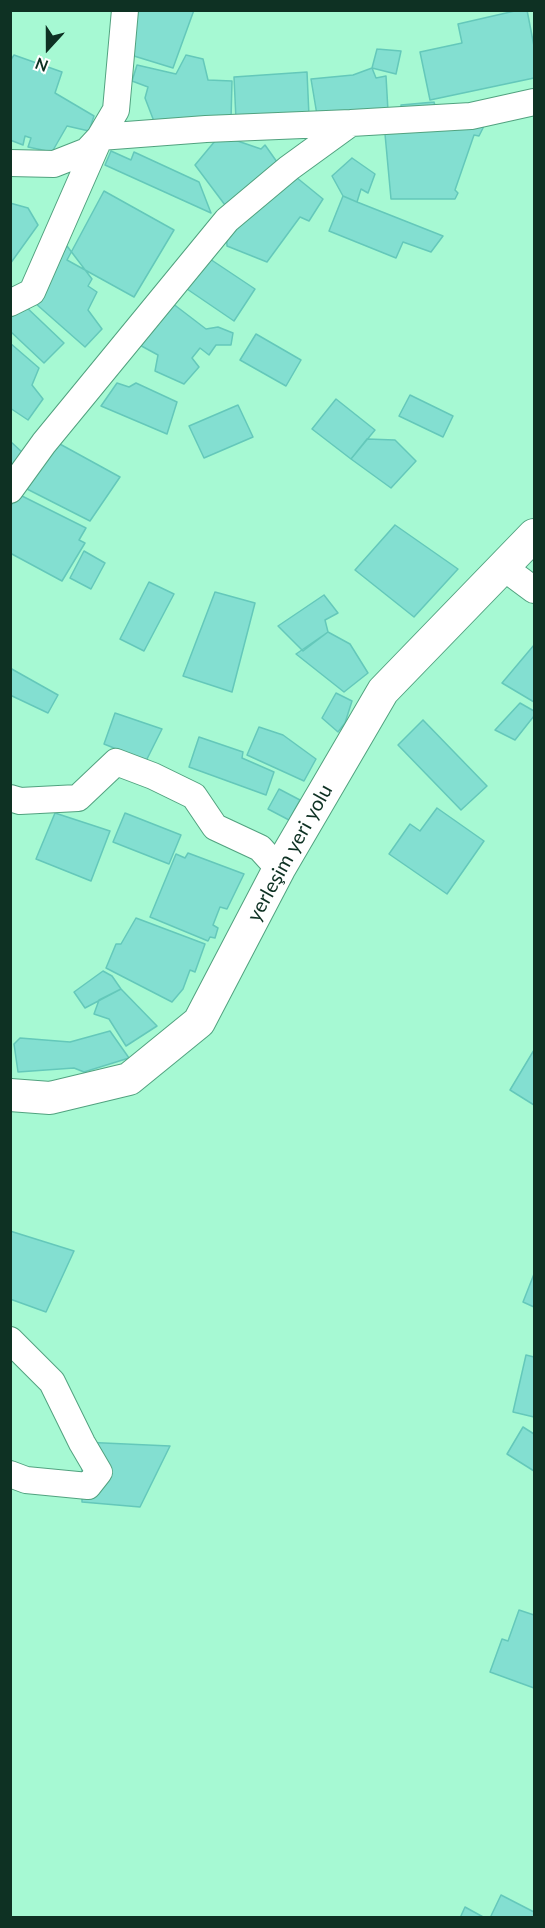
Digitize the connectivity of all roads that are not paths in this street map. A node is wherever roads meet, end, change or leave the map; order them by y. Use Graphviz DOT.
graph roads {
  1 [pos="125,10"];
  2 [pos="534,102"];
  3 [pos="351,123"];
  4 [pos="100,137"];
  5 [pos="10,163"];
  6 [pos="10,303"];
  7 [pos="10,490"];
  8 [pos="534,535"];
  9 [pos="503,567"];
  10 [pos="534,590"];
  11 [pos="10,798"];
  12 [pos="279,869"];
  13 [pos="10,1095"];
  14 [pos="10,1340"];
  15 [pos="10,1474"];
  1 -- 4 [label="street"];
  2 -- 3 [label="street"];
  3 -- 4 [label="street"];
  3 -- 7 [label="street"];
  4 -- 5 [label="street"];
  4 -- 6 [label="street"];
  8 -- 9 [label="street, yerleşim yeri yolu"];
  9 -- 10 [label="street"];
  9 -- 12 [label="street, yerleşim yeri yolu"];
  11 -- 12 [label="street"];
  12 -- 13 [label="street, yerleşim yeri yolu"];
  14 -- 15 [label="street"];
}
